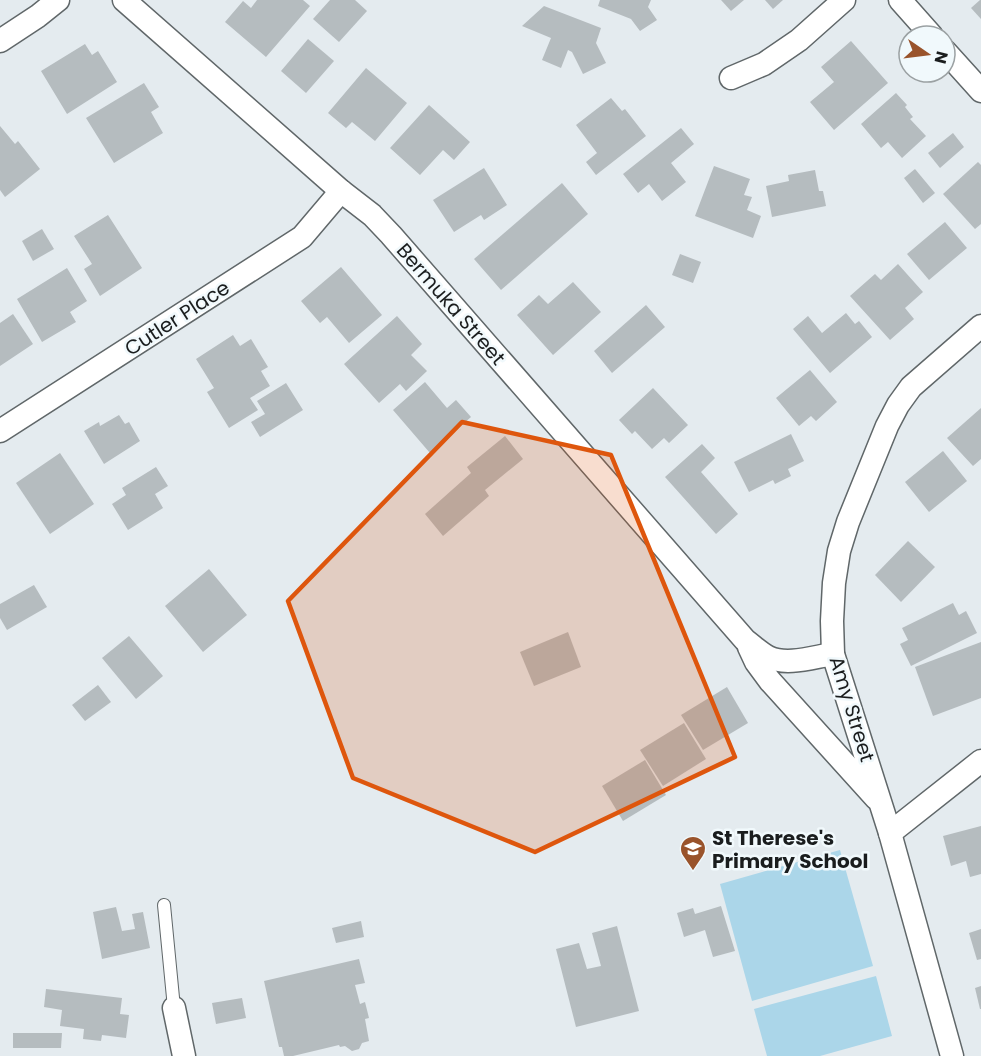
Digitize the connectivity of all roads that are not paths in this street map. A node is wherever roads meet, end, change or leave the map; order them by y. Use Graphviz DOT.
graph roads {
  1 [pos="58,0"];
  2 [pos="124,0"];
  3 [pos="844,0"];
  4 [pos="900,0"];
  5 [pos="921,24"];
  6 [pos="0,41"];
  7 [pos="957,65"];
  8 [pos="731,78"];
  9 [pos="981,92"];
  10 [pos="341,191"];
  11 [pos="981,326"];
  12 [pos="0,431"];
  13 [pos="746,640"];
  14 [pos="833,654"];
  15 [pos="981,761"];
  16 [pos="881,804"];
  17 [pos="890,833"];
  18 [pos="164,905"];
  19 [pos="174,1008"];
  20 [pos="184,1056"];
  21 [pos="952,1056"];
  1 -- 6 [label="street"];
  2 -- 10 [label="street, Bermuka Street"];
  3 -- 8 [label="street"];
  4 -- 5 [label="street"];
  7 -- 9 [label="street"];
  10 -- 12 [label="street, Cutler Place"];
  10 -- 13 [label="street, Bermuka Street"];
  11 -- 14 [label="street, Amy Street"];
  13 -- 14 [label="street, Bermuka Street"];
  13 -- 16 [label="street, Bermuka Street"];
  14 -- 16 [label="street, Amy Street"];
  15 -- 17 [label="street"];
  16 -- 17 [label="street, Amy Street"];
  17 -- 21 [label="street, Amy Street"];
  18 -- 19 [label="lane"];
  19 -- 20 [label="street"];
}
